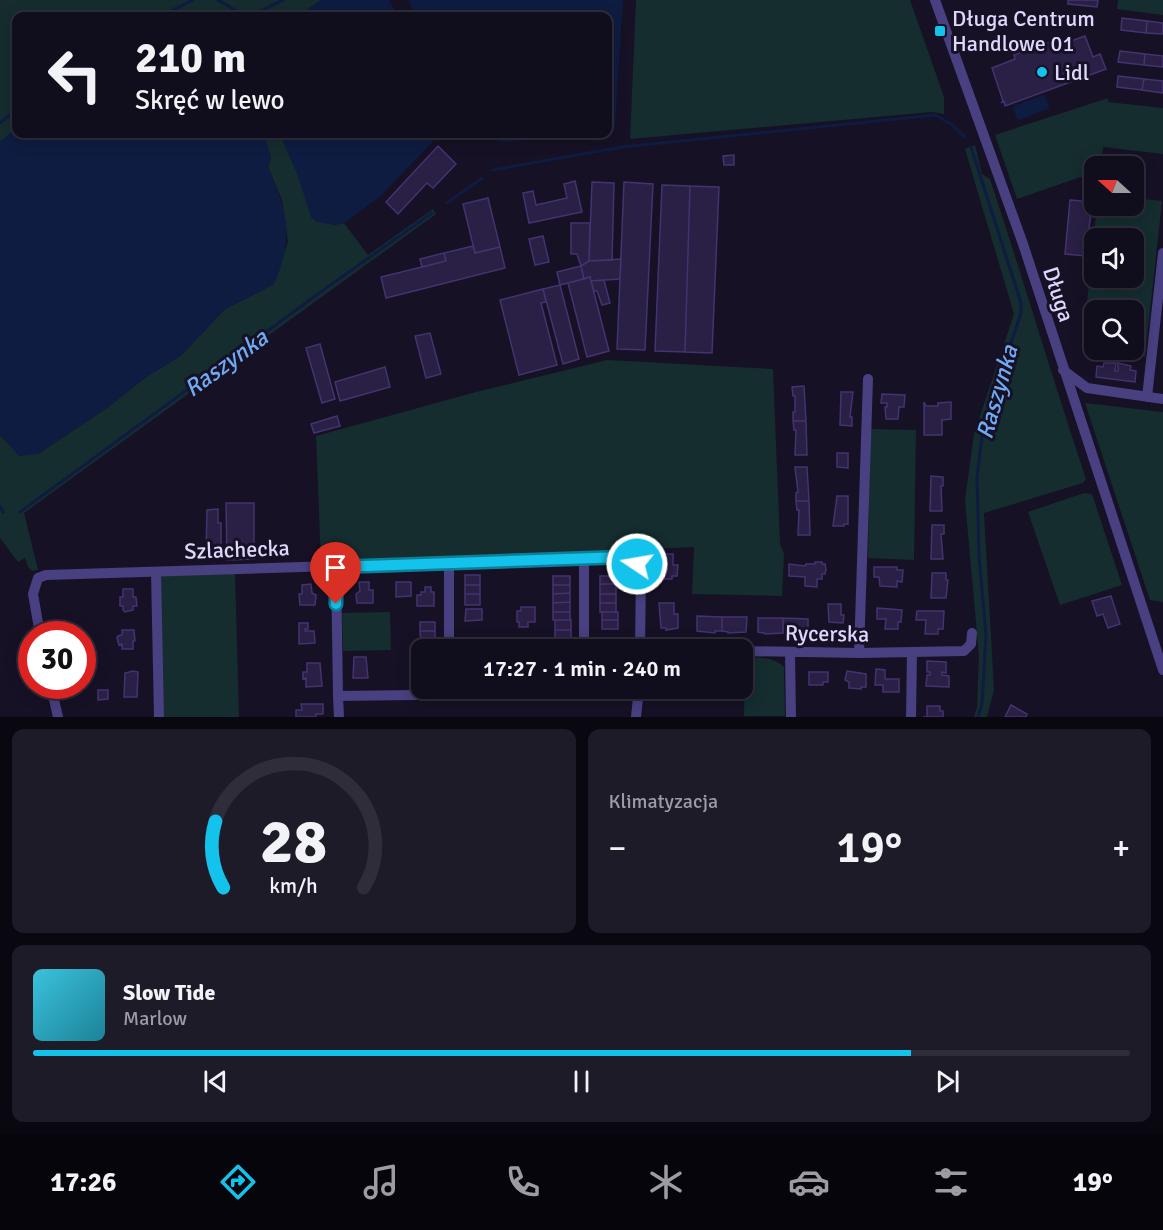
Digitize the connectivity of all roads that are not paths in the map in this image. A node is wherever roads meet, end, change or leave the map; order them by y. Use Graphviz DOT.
graph roads {
  1 [pos="935,0"];
  2 [pos="1163,253"];
  3 [pos="1063,370"];
  4 [pos="868,379"];
  5 [pos="1147,397"];
  6 [pos="1163,399"];
  7 [pos="584,558"];
  8 [pos="449,563"];
  9 [pos="336,567"];
  10 [pos="156,572"];
  11 [pos="38,621"];
  12 [pos="972,633"];
  13 [pos="449,639"];
  14 [pos="584,639"];
  15 [pos="640,639"];
  16 [pos="753,651"];
  17 [pos="790,652"];
  18 [pos="859,653"];
  19 [pos="912,653"];
  20 [pos="1163,670"];
  21 [pos="411,693"];
  22 [pos="338,696"];
  23 [pos="54,699"];
  24 [pos="638,699"];
  25 [pos="58,717"];
  26 [pos="159,717"];
  27 [pos="339,717"];
  28 [pos="636,717"];
  29 [pos="791,717"];
  30 [pos="911,717"];
  1 -- 3 [label="street, Długa"];
  2 -- 5 [label="street"];
  3 -- 5 [label="street"];
  3 -- 20 [label="street, Długa"];
  4 -- 18 [label="street"];
  5 -- 6 [label="street"];
  7 -- 8 [label="street, Szlachecka"];
  7 -- 14 [label="street"];
  7 -- 15 [label="street, Szlachecka"];
  8 -- 9 [label="street, Szlachecka"];
  8 -- 13 [label="street"];
  9 -- 10 [label="street, Szlachecka"];
  9 -- 22 [label="street"];
  10 -- 11 [label="street, Szlachecka"];
  10 -- 26 [label="street"];
  12 -- 19 [label="street, Rycerska"];
  16 -- 17 [label="street, Rycerska"];
  17 -- 18 [label="street, Rycerska"];
  17 -- 29 [label="street"];
  18 -- 19 [label="street, Rycerska"];
  19 -- 30 [label="street"];
  21 -- 22 [label="street"];
  22 -- 27 [label="street"];
  23 -- 25 [label="street"];
  24 -- 28 [label="street"];
}
